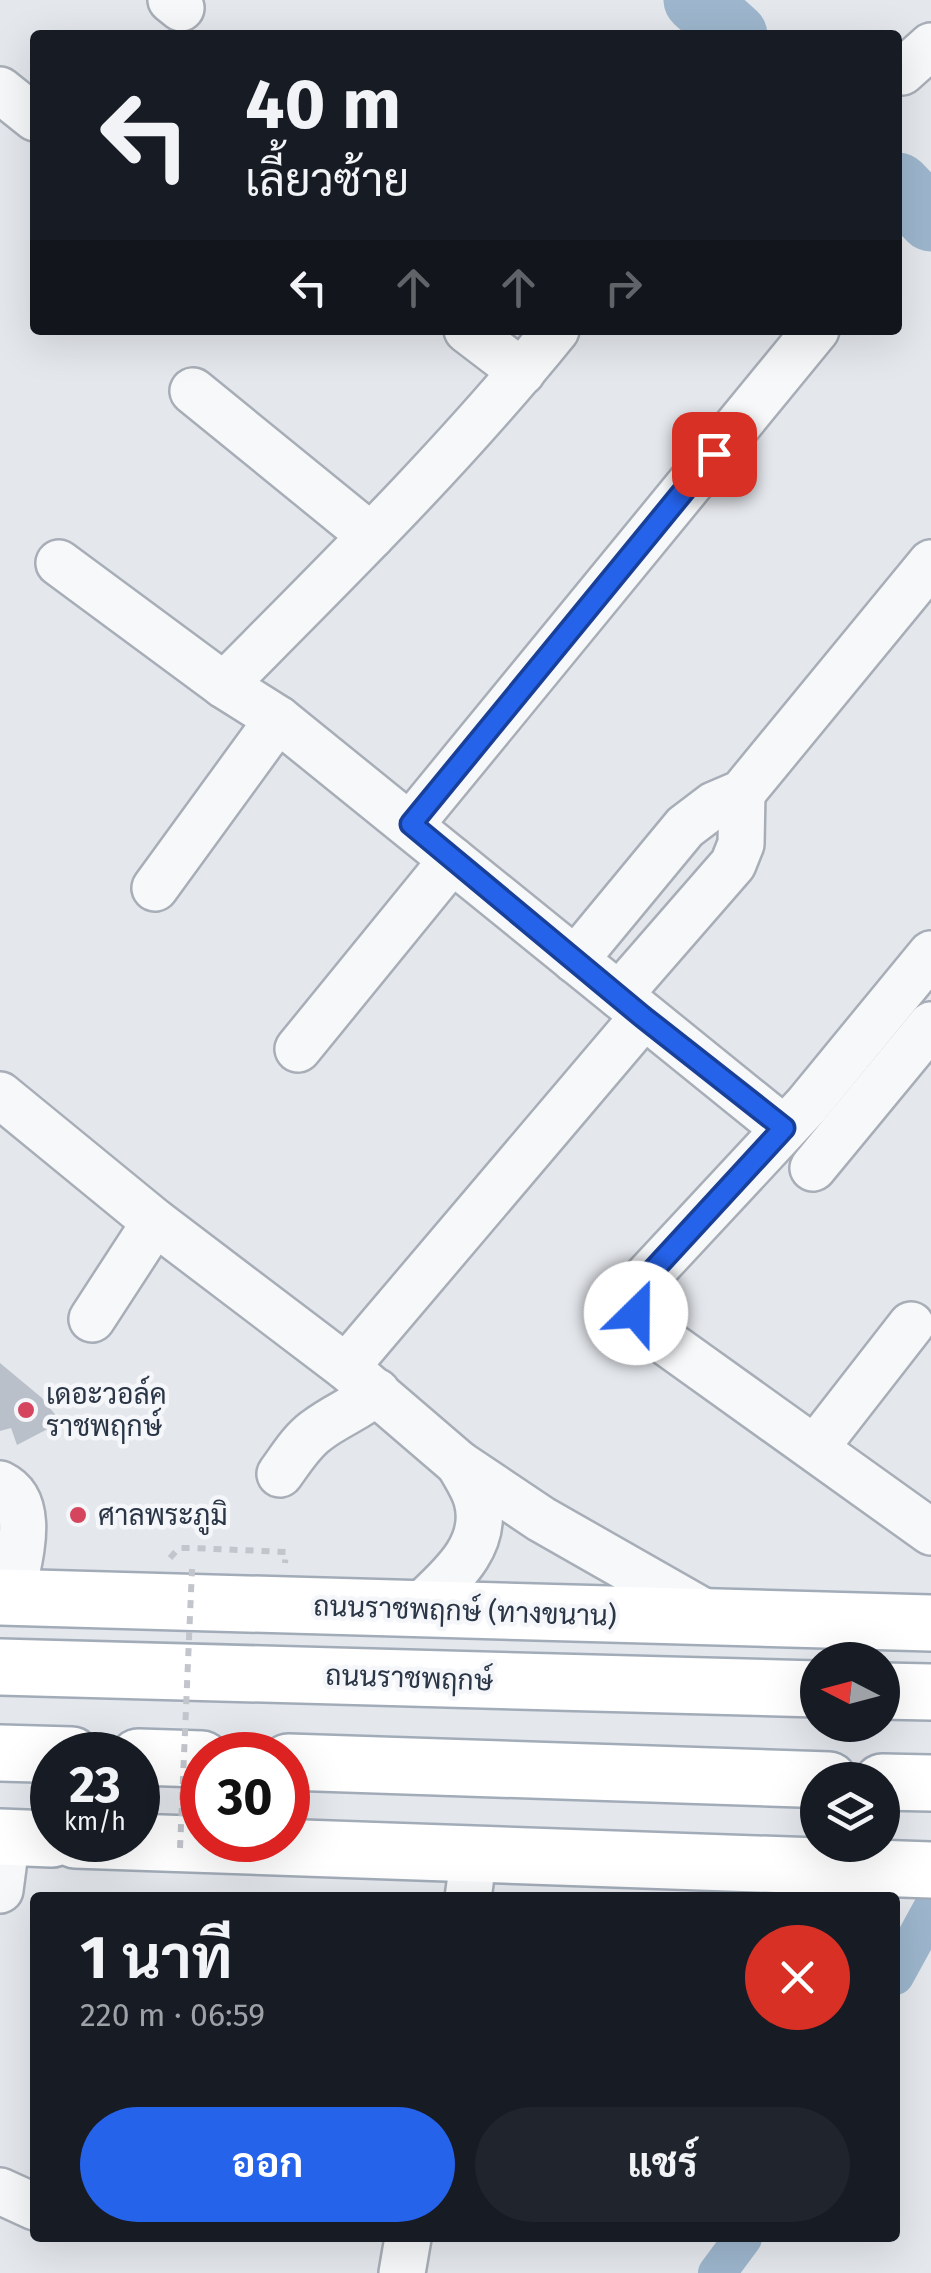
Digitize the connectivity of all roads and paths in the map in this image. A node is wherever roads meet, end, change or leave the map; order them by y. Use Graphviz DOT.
graph roads {
  1 [pos="0,90"];
  2 [pos="30,114"];
  3 [pos="473,335"];
  4 [pos="552,335"];
  5 [pos="812,335"];
  6 [pos="522,372"];
  7 [pos="193,391"];
  8 [pos="371,536"];
  9 [pos="59,563"];
  10 [pos="931,563"];
  11 [pos="224,684"];
  12 [pos="278,719"];
  13 [pos="742,794"];
  14 [pos="411,824"];
  15 [pos="452,860"];
  16 [pos="154,888"];
  17 [pos="931,954"];
  18 [pos="576,960"];
  19 [pos="631,1006"];
  20 [pos="931,1025"];
  21 [pos="298,1049"];
  22 [pos="0,1095"];
  23 [pos="784,1128"];
  24 [pos="814,1168"];
  25 [pos="155,1222"];
  26 [pos="92,1319"];
  27 [pos="910,1324"];
  28 [pos="362,1380"];
  29 [pos="816,1447"];
  30 [pos="460,1464"];
  31 [pos="280,1474"];
  32 [pos="0,1484"];
  33 [pos="931,1532"];
  34 [pos="286,1552"];
  35 [pos="6,1597"];
  36 [pos="416,1610"];
  37 [pos="713,1617"];
  38 [pos="931,1624"];
  39 [pos="0,1667"];
  40 [pos="800,1689"];
  41 [pos="900,1691"];
  42 [pos="931,1692"];
  43 [pos="185,1732"];
  44 [pos="0,1752"];
  45 [pos="30,1753"];
  46 [pos="310,1763"];
  47 [pos="800,1779"];
  48 [pos="20,1838"];
  49 [pos="160,1848"];
  50 [pos="916,1869"];
  51 [pos="471,1876"];
  52 [pos="0,1890"];
  53 [pos="0,2192"];
  54 [pos="30,2205"];
  55 [pos="407,2242"];
  56 [pos="402,2273"];
  1 -- 2 [label="street"];
  3 -- 6 [label="street"];
  4 -- 6 [label="street"];
  5 -- 14 [label="street"];
  6 -- 8 [label="street"];
  7 -- 8 [label="street"];
  8 -- 11 [label="street"];
  9 -- 11 [label="street"];
  10 -- 13 [label="street"];
  11 -- 12 [label="street"];
  12 -- 14 [label="street"];
  12 -- 16 [label="street"];
  13 -- 18 [label="street"];
  13 -- 19 [label="street"];
  14 -- 15 [label="street"];
  15 -- 18 [label="street"];
  15 -- 21 [label="street"];
  17 -- 23 [label="street"];
  18 -- 19 [label="street"];
  19 -- 23 [label="street"];
  19 -- 28 [label="street"];
  20 -- 24 [label="street"];
  22 -- 25 [label="street"];
  23 -- 29 [label="street"];
  25 -- 26 [label="street"];
  25 -- 28 [label="street"];
  27 -- 29 [label="street"];
  28 -- 30 [label="street"];
  28 -- 31 [label="street"];
  29 -- 33 [label="street"];
  30 -- 36 [label="street"];
  30 -- 37 [label="street"];
  32 -- 35 [label="street"];
  34 -- 43 [label="path, bridge"];
  35 -- 36 [label="main road, ถนนราชพฤกษ์ (ทางขนาน)"];
  36 -- 37 [label="main road, ถนนราชพฤกษ์ (ทางขนาน)"];
  37 -- 38 [label="main road, ถนนราชพฤกษ์ (ทางขนาน)"];
  39 -- 40 [label="main road, ถนนราชพฤกษ์"];
  41 -- 42 [label="main road"];
  44 -- 45 [label="main road"];
  46 -- 47 [label="main road"];
  48 -- 52 [label="street"];
  49 -- 51 [label="main road"];
  50 -- 51 [label="main road"];
  53 -- 54 [label="street"];
  55 -- 56 [label="street"];
}
